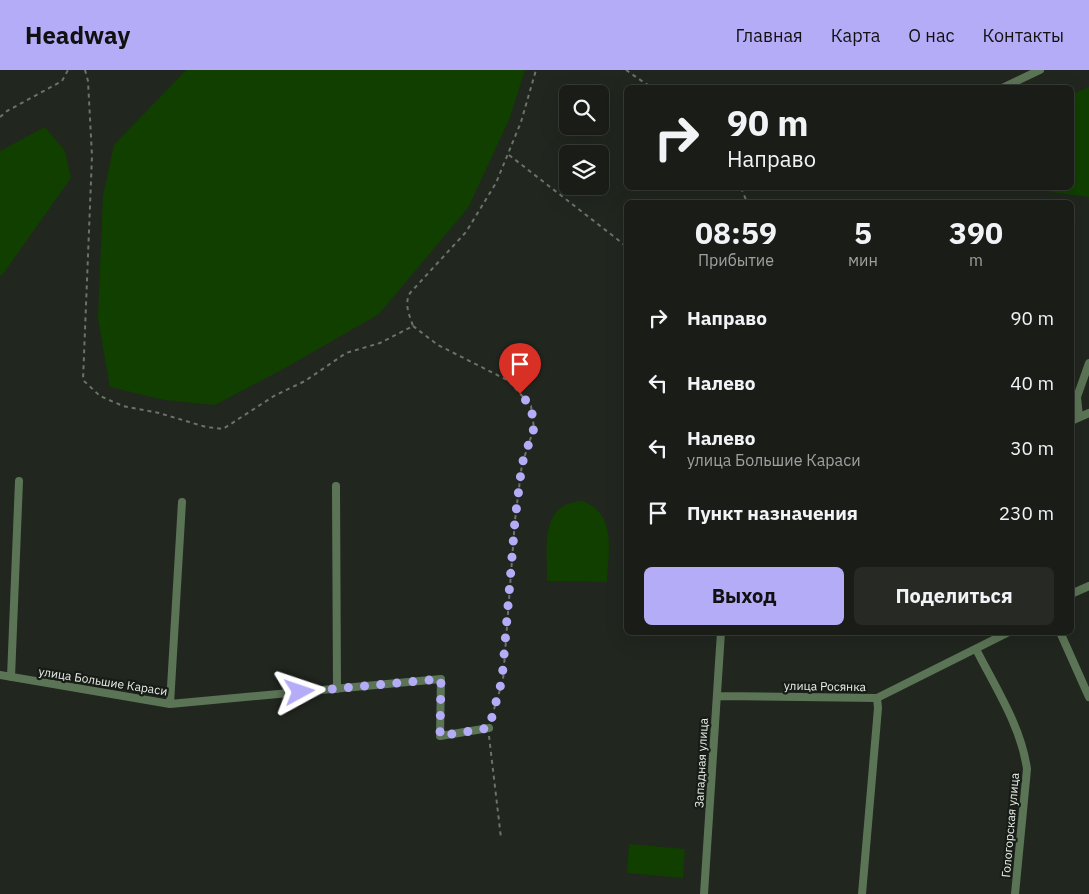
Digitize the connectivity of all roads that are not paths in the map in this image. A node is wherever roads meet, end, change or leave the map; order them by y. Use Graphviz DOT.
graph roads {
  1 [pos="1040,70"];
  2 [pos="1008,85"];
  3 [pos="1089,363"];
  4 [pos="1089,413"];
  5 [pos="1075,419"];
  6 [pos="19,481"];
  7 [pos="336,486"];
  8 [pos="182,502"];
  9 [pos="1089,586"];
  10 [pos="1074,593"];
  11 [pos="721,635"];
  12 [pos="1003,635"];
  13 [pos="1061,635"];
  14 [pos="976,649"];
  15 [pos="0,675"];
  16 [pos="11,677"];
  17 [pos="337,689"];
  18 [pos="717,696"];
  19 [pos="1089,697"];
  20 [pos="877,698"];
  21 [pos="170,704"];
  22 [pos="489,728"];
  23 [pos="704,894"];
  24 [pos="862,894"];
  25 [pos="1015,894"];
  1 -- 2 [label="street"];
  3 -- 5 [label="street"];
  4 -- 5 [label="street"];
  6 -- 16 [label="street"];
  7 -- 17 [label="street"];
  8 -- 21 [label="street"];
  9 -- 10 [label="street"];
  11 -- 18 [label="street, Западная улица"];
  12 -- 14 [label="street, улица Росянка"];
  13 -- 19 [label="street"];
  14 -- 20 [label="street, улица Росянка"];
  14 -- 25 [label="street, Гологорская улица"];
  15 -- 16 [label="street, улица Большие Караси"];
  16 -- 21 [label="street, улица Большие Караси"];
  17 -- 21 [label="street, улица Большие Караси"];
  17 -- 22 [label="street, улица Большие Караси"];
  18 -- 20 [label="street, улица Росянка"];
  18 -- 23 [label="street, Западная улица"];
  20 -- 24 [label="street"];
}
